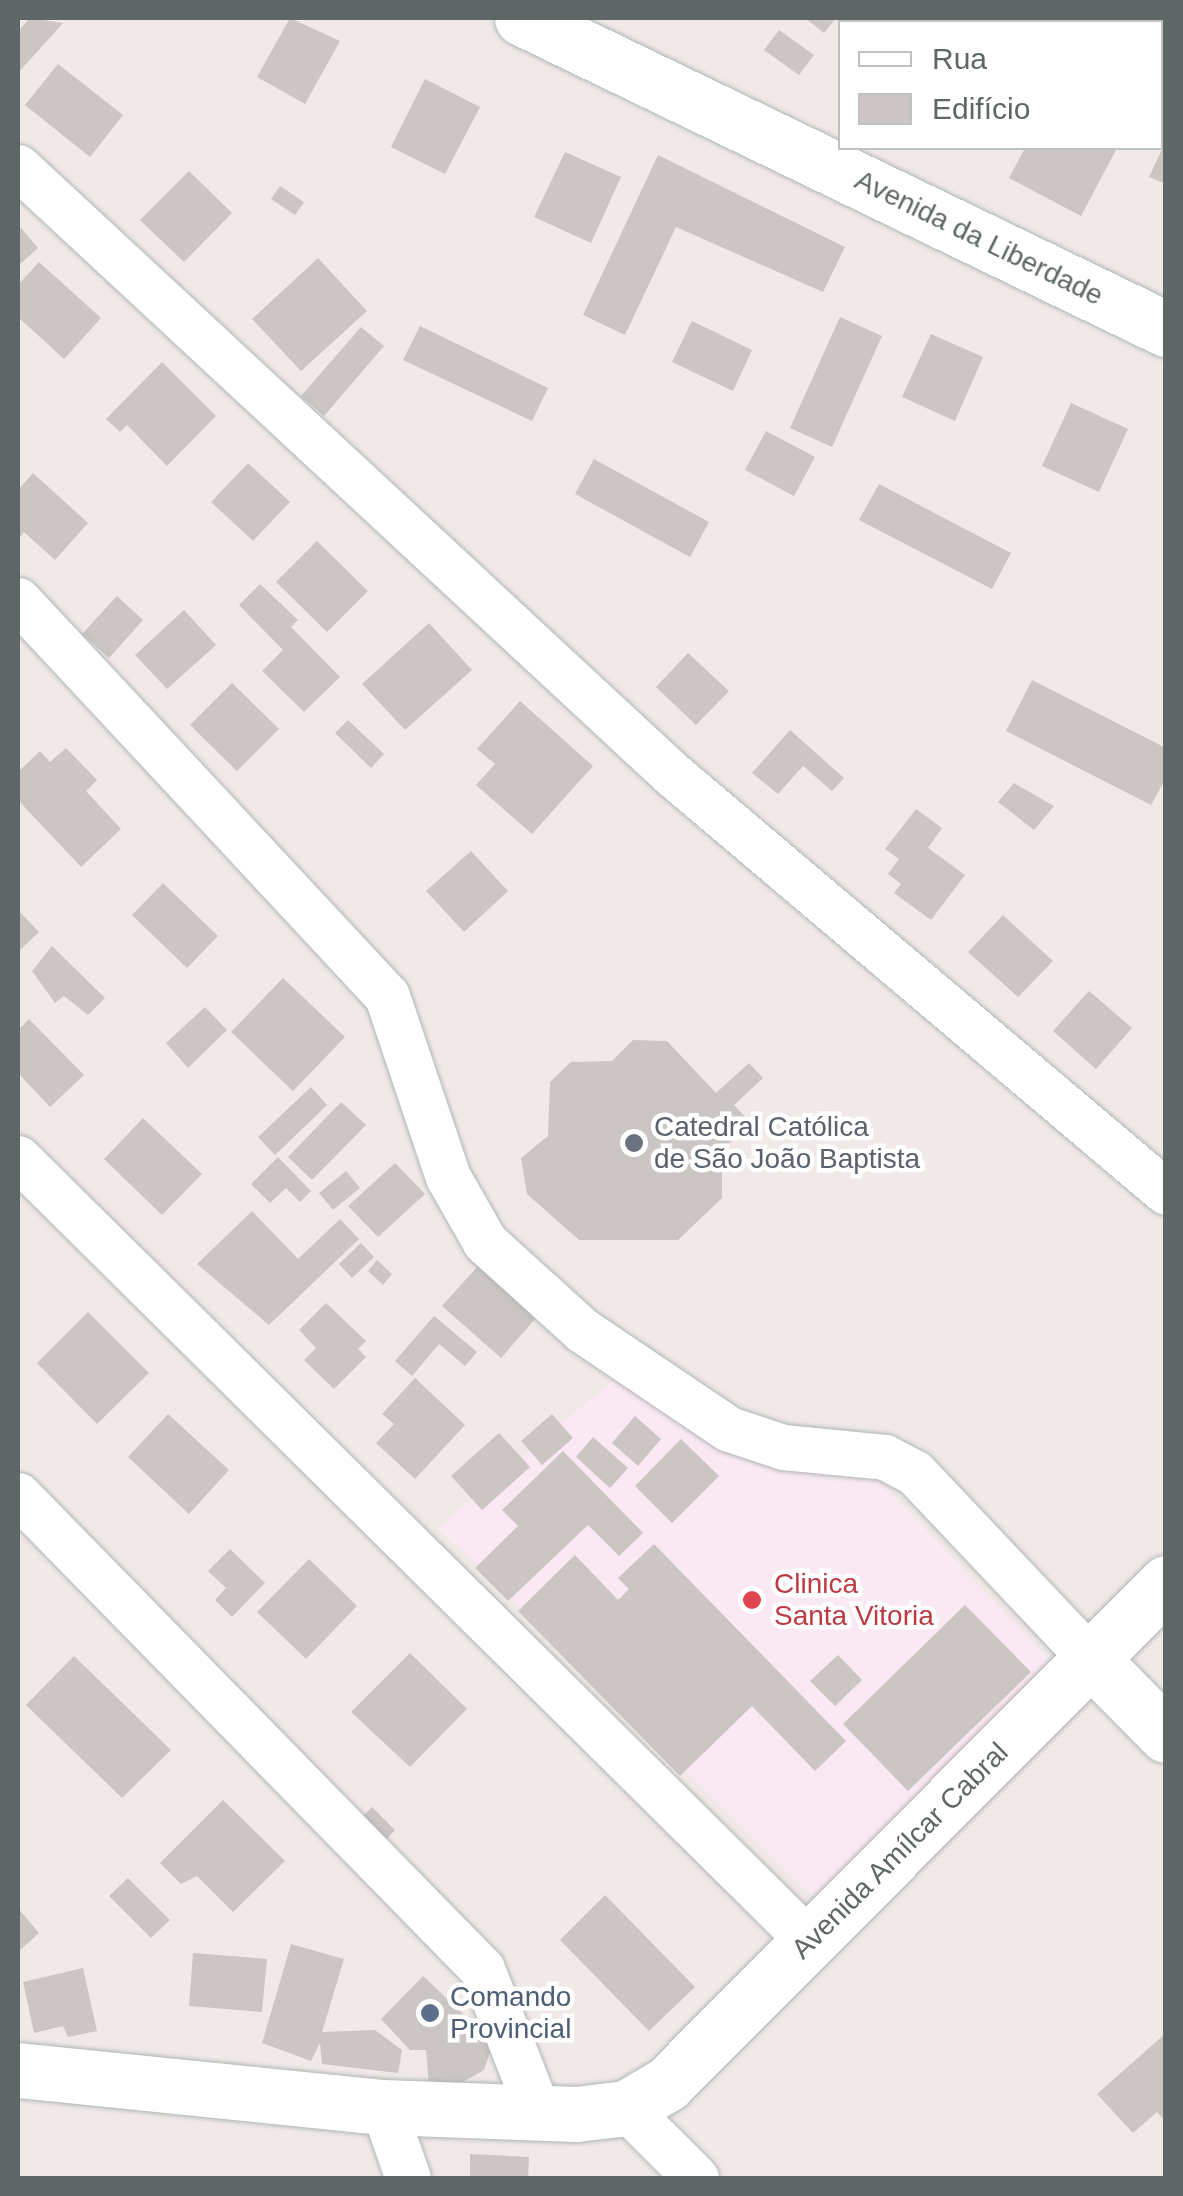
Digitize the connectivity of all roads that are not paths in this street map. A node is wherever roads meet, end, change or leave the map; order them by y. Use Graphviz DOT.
graph roads {
  1 [pos="522,18"];
  2 [pos="18,167"];
  3 [pos="1166,328"];
  4 [pos="18,600"];
  5 [pos="18,1158"];
  6 [pos="1166,1192"];
  7 [pos="18,1496"];
  8 [pos="1159,1602"];
  9 [pos="1090,1658"];
  10 [pos="1166,1735"];
  11 [pos="810,1942"];
  12 [pos="18,2070"];
  13 [pos="383,2106"];
  14 [pos="626,2108"];
  15 [pos="538,2112"];
  16 [pos="408,2178"];
  17 [pos="696,2178"];
  1 -- 3 [label="street, Avenida da Liberdade"];
  2 -- 6 [label="street"];
  4 -- 9 [label="street"];
  5 -- 11 [label="street"];
  7 -- 15 [label="street"];
  8 -- 9 [label="street, Avenida Amílcar Cabral"];
  9 -- 10 [label="street"];
  9 -- 11 [label="street, Avenida Amílcar Cabral"];
  11 -- 14 [label="street, Avenida Amílcar Cabral"];
  12 -- 13 [label="street"];
  13 -- 15 [label="street"];
  13 -- 16 [label="street"];
  14 -- 15 [label="street"];
  14 -- 17 [label="street"];
}
